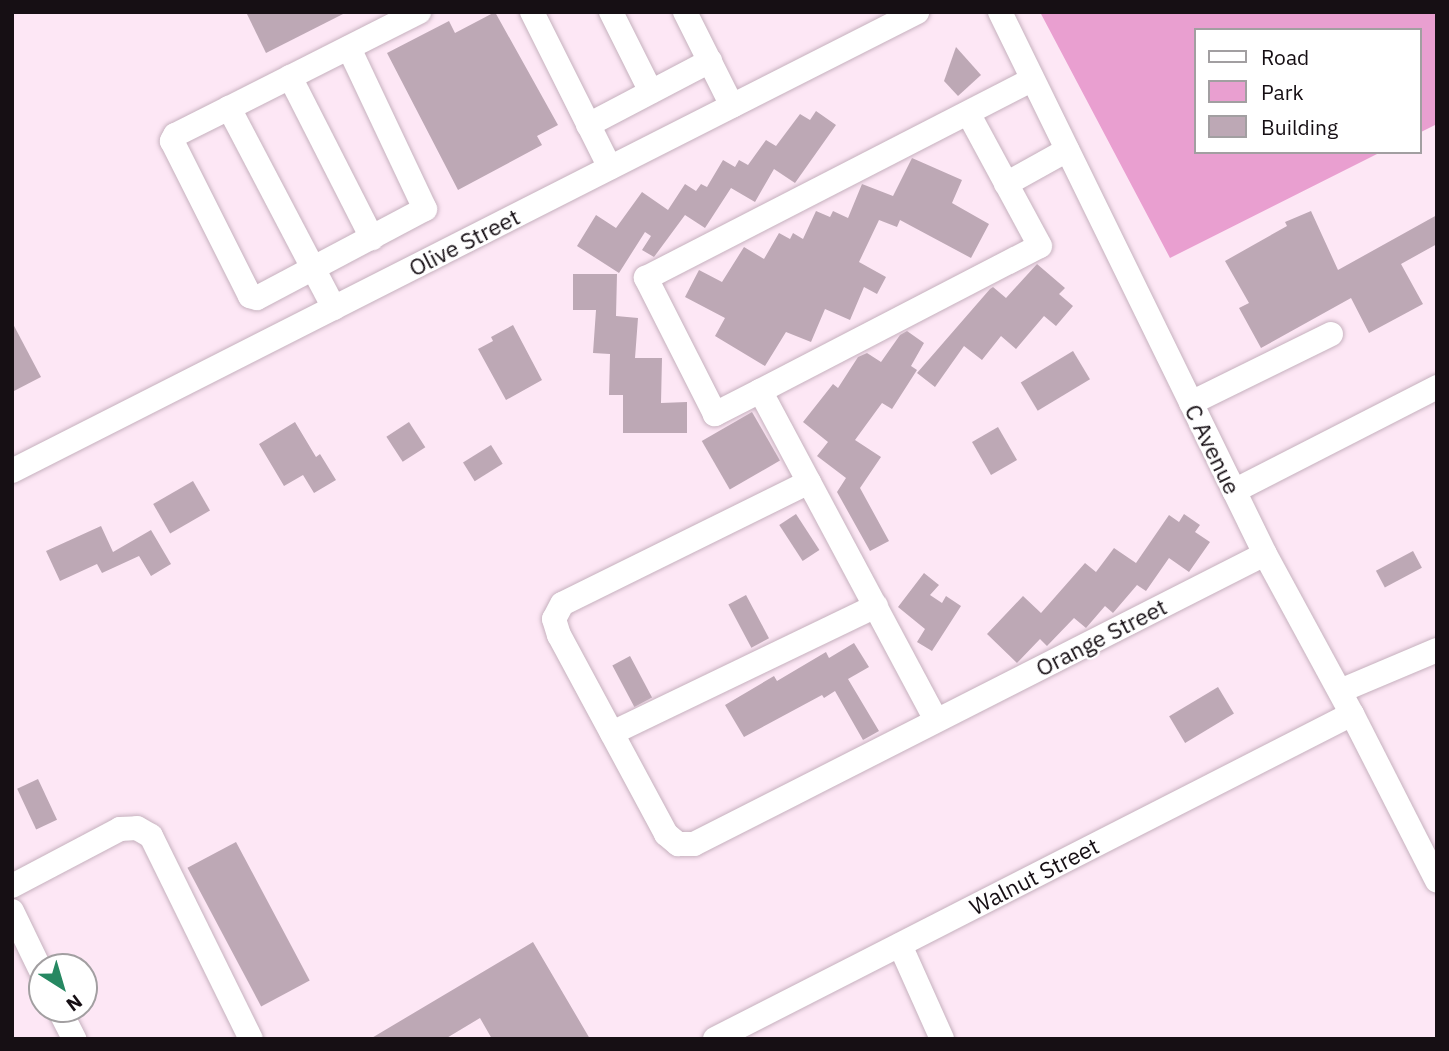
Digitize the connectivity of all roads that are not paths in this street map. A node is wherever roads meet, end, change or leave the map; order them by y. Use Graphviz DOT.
graph roads {
  1 [pos="419,12"];
  2 [pos="533,12"];
  3 [pos="611,12"];
  4 [pos="685,12"];
  5 [pos="917,12"];
  6 [pos="1000,12"];
  7 [pos="349,48"];
  8 [pos="710,61"];
  9 [pos="290,77"];
  10 [pos="1032,80"];
  11 [pos="651,92"];
  12 [pos="732,106"];
  13 [pos="229,108"];
  14 [pos="968,113"];
  15 [pos="588,125"];
  16 [pos="1066,150"];
  17 [pos="610,168"];
  18 [pos="1006,184"];
  19 [pos="372,239"];
  20 [pos="313,269"];
  21 [pos="334,308"];
  22 [pos="1331,334"];
  23 [pos="1437,387"];
  24 [pos="760,391"];
  25 [pos="1191,403"];
  26 [pos="12,471"];
  27 [pos="808,482"];
  28 [pos="1234,491"];
  29 [pos="1265,554"];
  30 [pos="876,606"];
  31 [pos="1437,650"];
  32 [pos="1340,691"];
  33 [pos="1353,714"];
  34 [pos="936,720"];
  35 [pos="612,733"];
  36 [pos="1428,839"];
  37 [pos="1437,881"];
  38 [pos="12,886"];
  39 [pos="12,911"];
  40 [pos="900,945"];
  41 [pos="32,953"];
  42 [pos="66,1023"];
  43 [pos="74,1039"];
  44 [pos="251,1039"];
  45 [pos="715,1039"];
  46 [pos="942,1039"];
  1 -- 7 [label="street"];
  2 -- 15 [label="street"];
  3 -- 11 [label="street"];
  4 -- 8 [label="street"];
  5 -- 12 [label="street, Olive Street"];
  6 -- 10 [label="street, C Avenue"];
  7 -- 9 [label="street"];
  7 -- 19 [label="street"];
  8 -- 11 [label="street"];
  8 -- 12 [label="street"];
  9 -- 13 [label="street"];
  9 -- 19 [label="street"];
  10 -- 14 [label="street"];
  10 -- 16 [label="street, C Avenue"];
  11 -- 15 [label="street"];
  12 -- 17 [label="street, Olive Street"];
  13 -- 20 [label="street"];
  13 -- 20 [label="street"];
  14 -- 18 [label="street"];
  14 -- 24 [label="street"];
  15 -- 17 [label="street"];
  16 -- 18 [label="street"];
  16 -- 25 [label="street, C Avenue"];
  17 -- 21 [label="street, Olive Street"];
  18 -- 24 [label="street"];
  19 -- 20 [label="street"];
  20 -- 21 [label="street"];
  21 -- 26 [label="street, Olive Street"];
  22 -- 25 [label="street"];
  23 -- 28 [label="street"];
  24 -- 27 [label="street"];
  25 -- 28 [label="street, C Avenue"];
  27 -- 30 [label="street"];
  27 -- 35 [label="street, Orange Street"];
  28 -- 29 [label="street, C Avenue"];
  29 -- 32 [label="street, C Avenue"];
  29 -- 34 [label="street, Orange Street"];
  30 -- 34 [label="street"];
  30 -- 35 [label="street"];
  31 -- 32 [label="street"];
  32 -- 33 [label="street, C Avenue"];
  33 -- 36 [label="street, C Avenue"];
  33 -- 40 [label="street, Walnut Street"];
  34 -- 35 [label="street, Orange Street"];
  36 -- 37 [label="street, C Avenue"];
  38 -- 44 [label="street"];
  39 -- 41 [label="street"];
  40 -- 45 [label="street, Walnut Street"];
  40 -- 46 [label="street"];
  42 -- 43 [label="street"];
}
